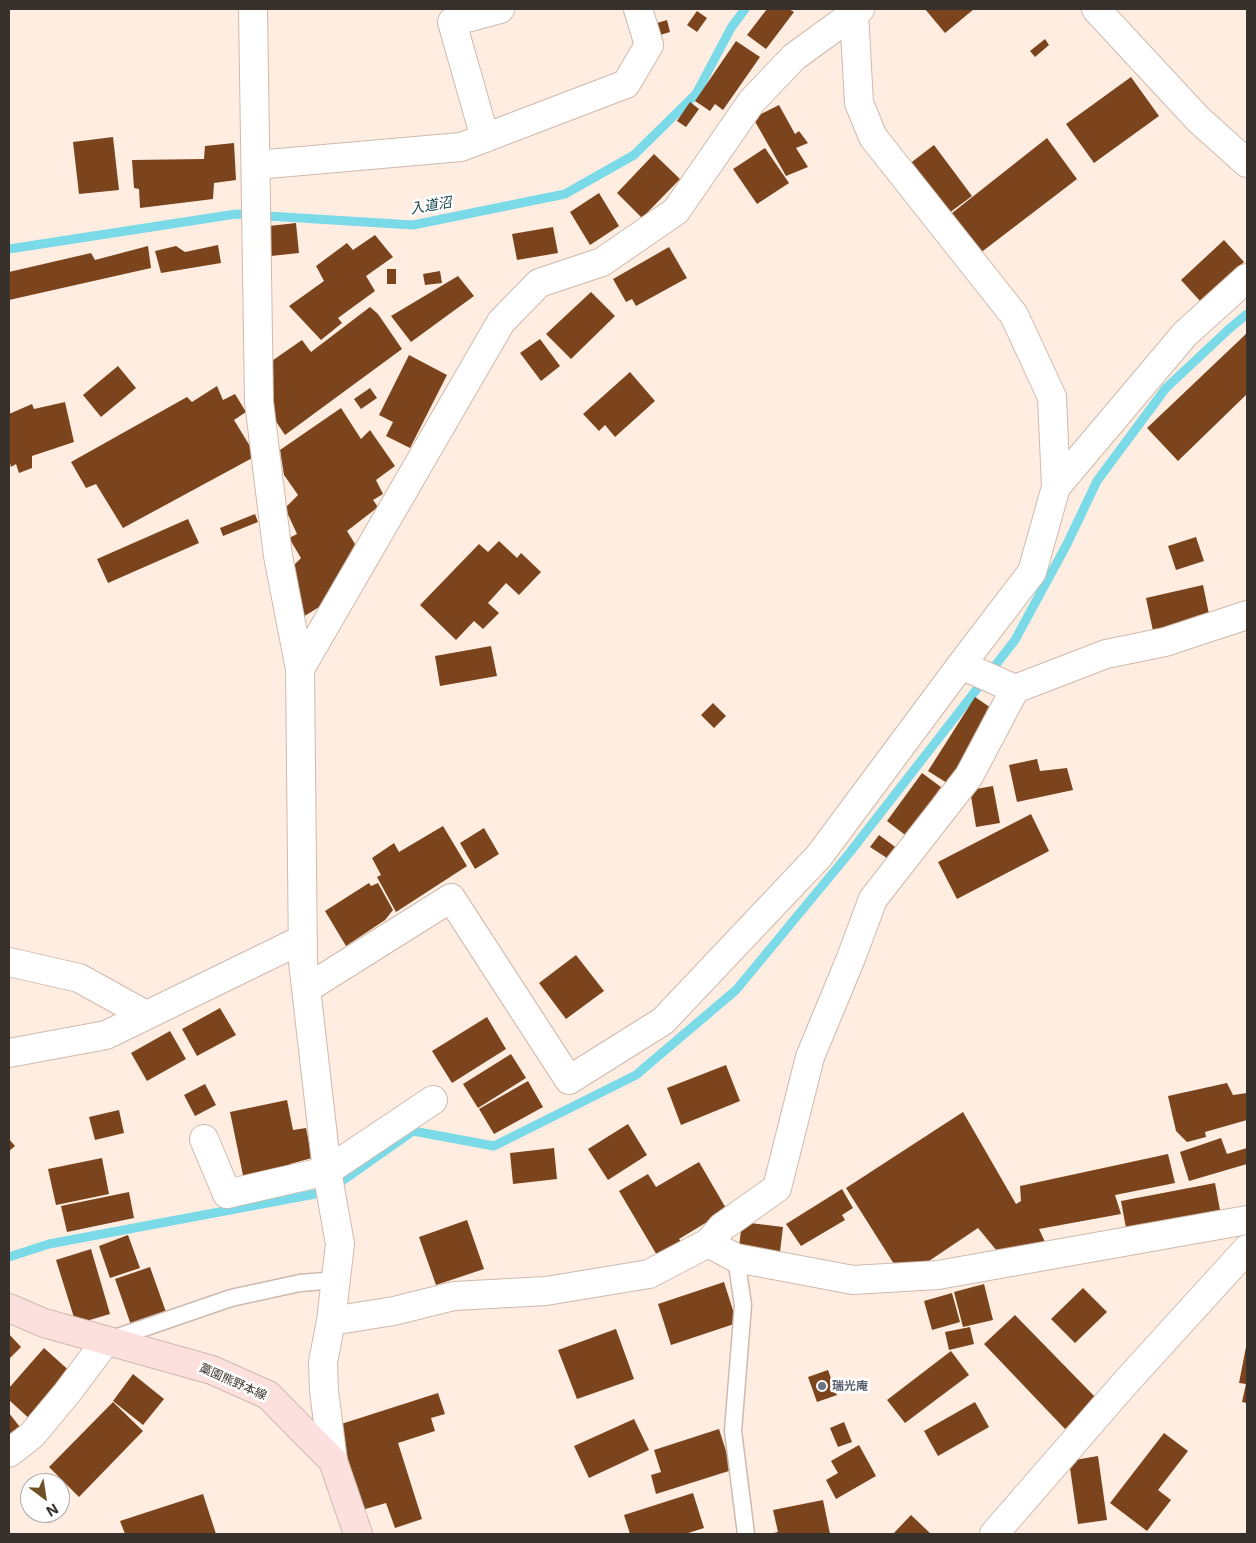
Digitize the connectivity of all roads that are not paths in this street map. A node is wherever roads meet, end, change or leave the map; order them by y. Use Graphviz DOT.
graph roads {
  1 [pos="253,9"];
  2 [pos="500,9"];
  3 [pos="638,9"];
  4 [pos="1096,9"];
  5 [pos="857,11"];
  6 [pos="485,138"];
  7 [pos="1247,163"];
  8 [pos="256,164"];
  9 [pos="1247,278"];
  10 [pos="1056,486"];
  11 [pos="1247,615"];
  12 [pos="965,667"];
  13 [pos="300,669"];
  14 [pos="1010,687"];
  15 [pos="303,939"];
  16 [pos="9,962"];
  17 [pos="306,989"];
  18 [pos="146,1015"];
  19 [pos="9,1053"];
  20 [pos="433,1100"];
  21 [pos="204,1140"];
  22 [pos="327,1171"];
  23 [pos="1247,1220"];
  24 [pos="708,1244"];
  25 [pos="1247,1250"];
  26 [pos="736,1258"];
  27 [pos="336,1280"];
  28 [pos="9,1308"];
  29 [pos="331,1320"];
  30 [pos="106,1341"];
  31 [pos="9,1453"];
  32 [pos="333,1461"];
  33 [pos="358,1534"];
  34 [pos="746,1534"];
  35 [pos="994,1534"];
  1 -- 8 [label="street"];
  2 -- 6 [label="street"];
  3 -- 6 [label="street"];
  4 -- 7 [label="street"];
  5 -- 10 [label="street"];
  5 -- 13 [label="street"];
  6 -- 8 [label="street"];
  8 -- 13 [label="street"];
  9 -- 10 [label="street"];
  10 -- 12 [label="street"];
  11 -- 14 [label="street"];
  12 -- 14 [label="street"];
  12 -- 17 [label="street"];
  13 -- 15 [label="street"];
  14 -- 24 [label="street"];
  15 -- 17 [label="street"];
  15 -- 18 [label="street"];
  16 -- 18 [label="street"];
  17 -- 22 [label="street"];
  18 -- 19 [label="street"];
  20 -- 22 [label="street"];
  21 -- 22 [label="street"];
  22 -- 27 [label="street"];
  23 -- 26 [label="street"];
  24 -- 26 [label="street"];
  24 -- 29 [label="street"];
  25 -- 35 [label="street"];
  26 -- 34 [label="lane"];
  27 -- 29 [label="street"];
  27 -- 30 [label="lane"];
  28 -- 30 [label="main road, 藁園熊野本線"];
  29 -- 32 [label="street"];
  30 -- 31 [label="street"];
  30 -- 32 [label="main road, 藁園熊野本線"];
  32 -- 33 [label="main road, 藁園熊野本線"];
}
